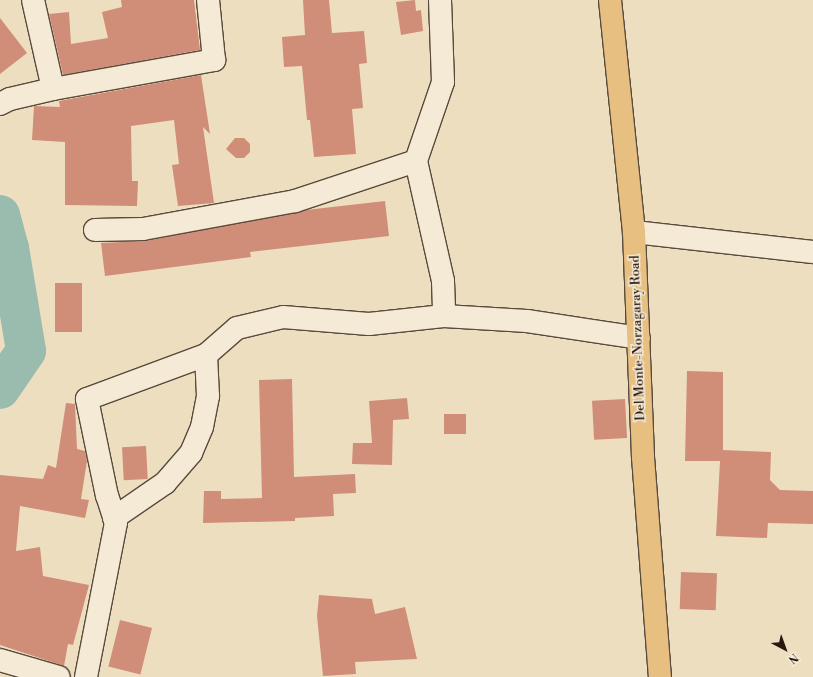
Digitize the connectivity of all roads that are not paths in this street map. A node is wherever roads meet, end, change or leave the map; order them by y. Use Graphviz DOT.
graph roads {
  1 [pos="33,0"];
  2 [pos="208,0"];
  3 [pos="440,0"];
  4 [pos="610,0"];
  5 [pos="53,89"];
  6 [pos="5,102"];
  7 [pos="416,161"];
  8 [pos="95,230"];
  9 [pos="634,232"];
  10 [pos="813,252"];
  11 [pos="444,316"];
  12 [pos="639,338"];
  13 [pos="206,355"];
  14 [pos="114,518"];
  15 [pos="0,660"];
  16 [pos="59,677"];
  17 [pos="86,677"];
  18 [pos="660,677"];
  1 -- 5 [label="street"];
  2 -- 5 [label="street"];
  3 -- 7 [label="street"];
  4 -- 9 [label="main road, Del Monte-Norzagaray Road"];
  5 -- 6 [label="street"];
  7 -- 8 [label="street"];
  7 -- 11 [label="street"];
  9 -- 10 [label="street"];
  9 -- 12 [label="main road, Del Monte-Norzagaray Road"];
  11 -- 12 [label="street"];
  11 -- 13 [label="street"];
  12 -- 18 [label="main road, Del Monte-Norzagaray Road"];
  13 -- 14 [label="street"];
  13 -- 14 [label="street"];
  14 -- 17 [label="street"];
  15 -- 16 [label="street"];
}
